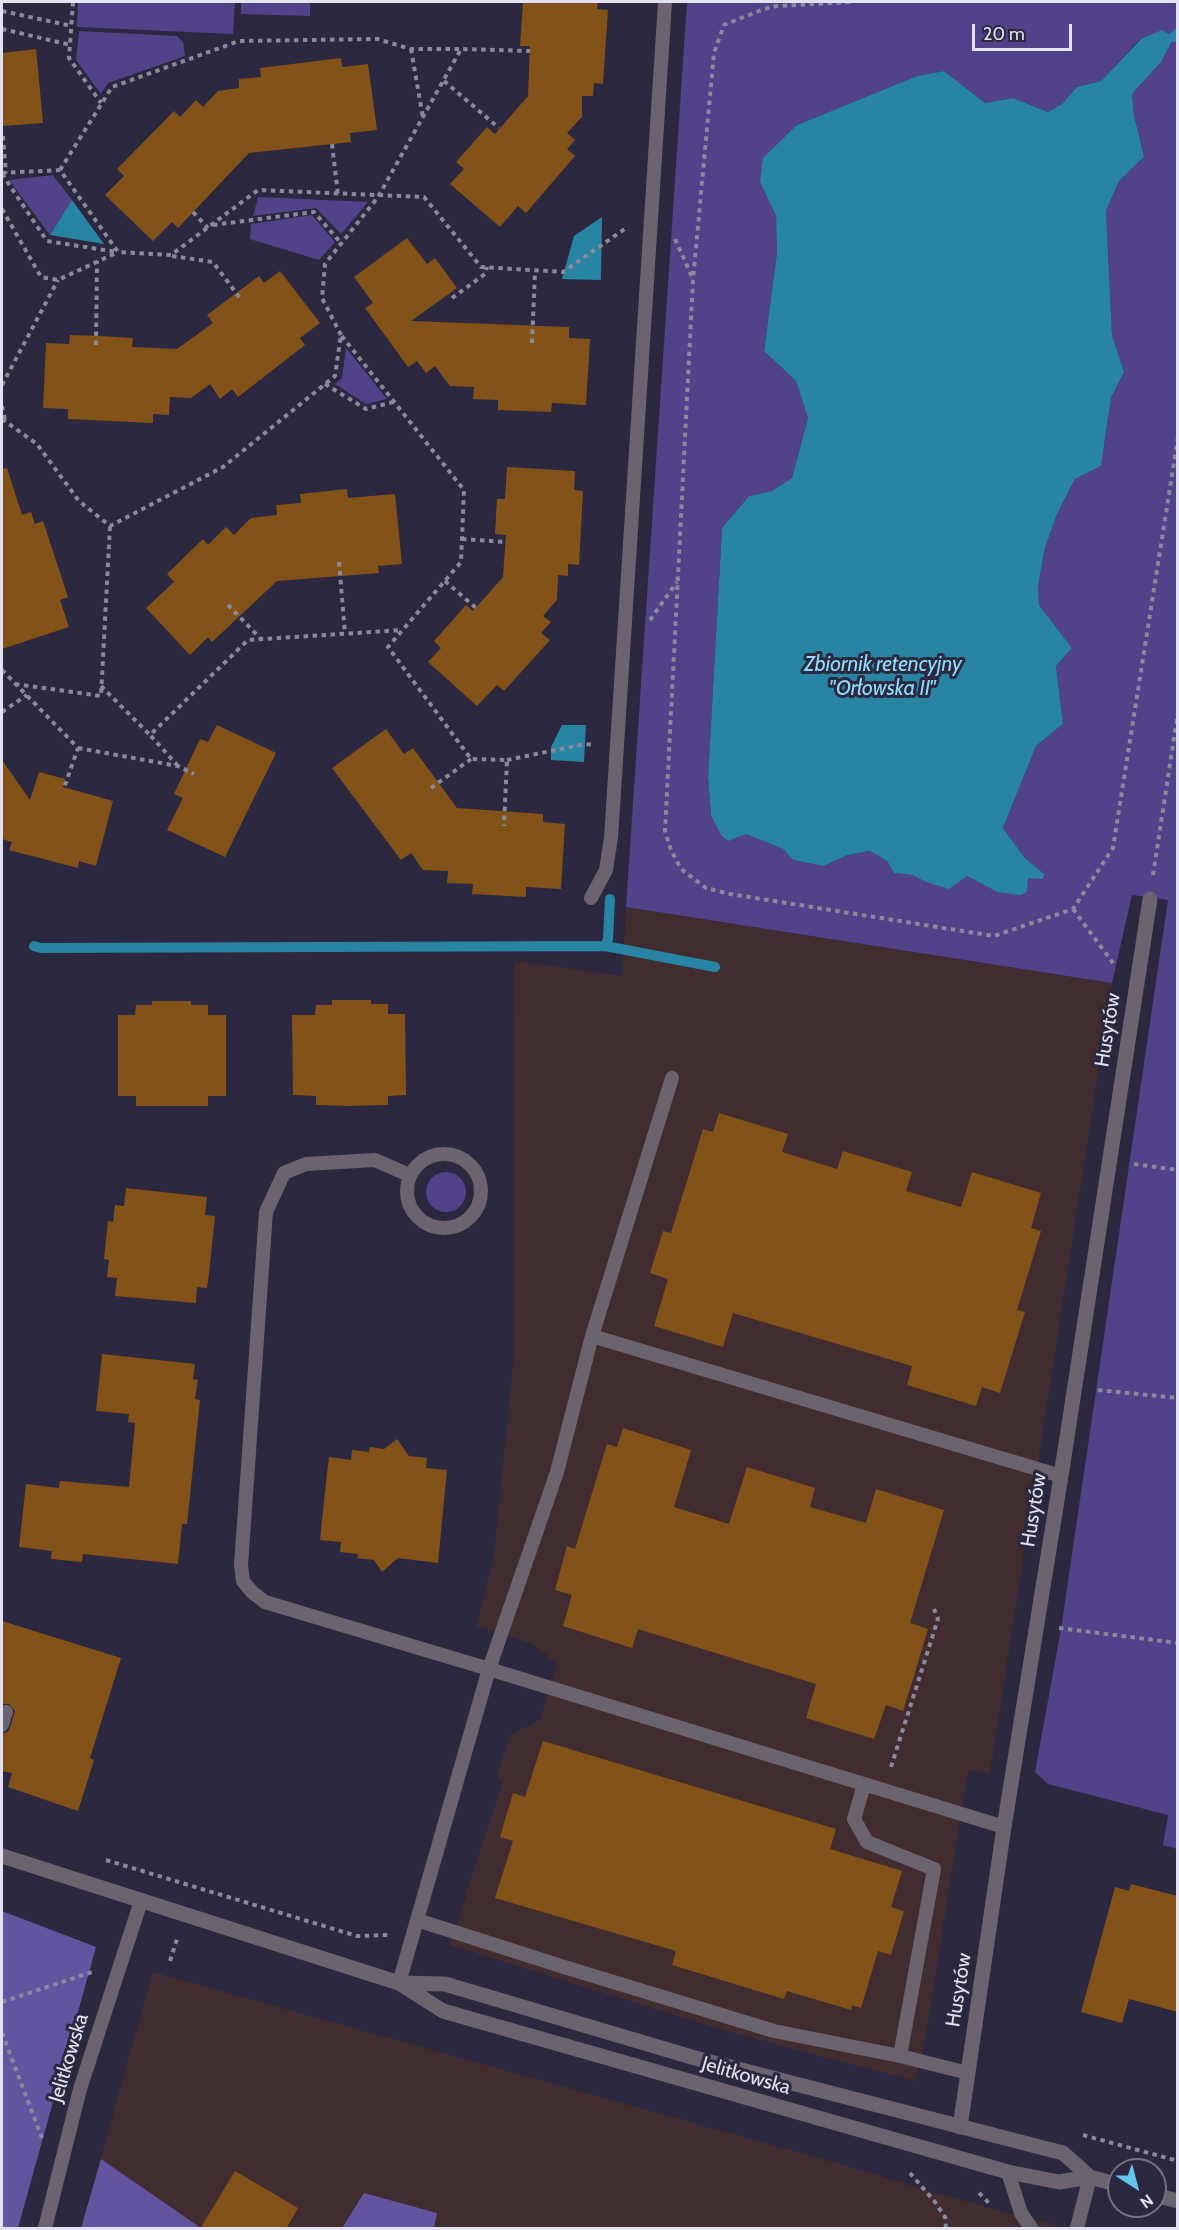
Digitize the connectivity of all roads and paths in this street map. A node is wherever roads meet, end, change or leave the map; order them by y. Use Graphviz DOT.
graph roads {
  1 [pos="73,2"];
  2 [pos="665,2"];
  3 [pos="764,2"];
  4 [pos="850,2"];
  5 [pos="764,9"];
  6 [pos="2,11"];
  7 [pos="72,26"];
  8 [pos="2,29"];
  9 [pos="71,45"];
  10 [pos="411,49"];
  11 [pos="461,50"];
  12 [pos="530,51"];
  13 [pos="444,81"];
  14 [pos="101,103"];
  15 [pos="423,119"];
  16 [pos="499,128"];
  17 [pos="3,136"];
  18 [pos="332,144"];
  19 [pos="60,170"];
  20 [pos="3,174"];
  21 [pos="338,195"];
  22 [pos="378,197"];
  23 [pos="2,209"];
  24 [pos="193,212"];
  25 [pos="210,226"];
  26 [pos="627,228"];
  27 [pos="341,243"];
  28 [pos="118,252"];
  29 [pos="171,255"];
  30 [pos="97,261"];
  31 [pos="487,267"];
  32 [pos="535,272"];
  33 [pos="58,280"];
  34 [pos="452,298"];
  35 [pos="242,301"];
  36 [pos="341,334"];
  37 [pos="532,343"];
  38 [pos="96,345"];
  39 [pos="4,378"];
  40 [pos="326,384"];
  41 [pos="2,385"];
  42 [pos="394,402"];
  43 [pos="2,406"];
  44 [pos="4,420"];
  45 [pos="1178,437"];
  46 [pos="110,526"];
  47 [pos="462,539"];
  48 [pos="506,542"];
  49 [pos="339,562"];
  50 [pos="445,581"];
  51 [pos="228,605"];
  52 [pos="476,608"];
  53 [pos="403,630"];
  54 [pos="345,633"];
  55 [pos="261,639"];
  56 [pos="2,670"];
  57 [pos="15,684"];
  58 [pos="101,686"];
  59 [pos="27,695"];
  60 [pos="2,712"];
  61 [pos="1178,712"];
  62 [pos="150,735"];
  63 [pos="585,744"];
  64 [pos="78,748"];
  65 [pos="471,759"];
  66 [pos="507,760"];
  67 [pos="178,766"];
  68 [pos="194,774"];
  69 [pos="64,788"];
  70 [pos="431,788"];
  71 [pos="504,826"];
  72 [pos="591,898"];
  73 [pos="1150,899"];
  74 [pos="672,1078"];
  75 [pos="1130,1163"];
  76 [pos="1178,1170"];
  77 [pos="409,1175"];
  78 [pos="592,1336"];
  79 [pos="1096,1390"];
  80 [pos="1178,1398"];
  81 [pos="1061,1476"];
  82 [pos="934,1609"];
  83 [pos="1061,1629"];
  84 [pos="1178,1643"];
  85 [pos="489,1670"];
  86 [pos="864,1785"];
  87 [pos="884,1790"];
  88 [pos="1004,1827"];
  89 [pos="2,1856"];
  90 [pos="104,1860"];
  91 [pos="141,1901"];
  92 [pos="417,1920"];
  93 [pos="388,1934"];
  94 [pos="121,1962"];
  95 [pos="399,1983"];
  96 [pos="2,2002"];
  97 [pos="2,2033"];
  98 [pos="900,2056"];
  99 [pos="968,2073"];
  100 [pos="960,2127"];
  101 [pos="1008,2172"];
  102 [pos="59,2173"];
  103 [pos="910,2173"];
  104 [pos="1090,2178"];
  105 [pos="1107,2182"];
  106 [pos="45,2229"];
  107 [pos="946,2229"];
  108 [pos="1031,2229"];
  109 [pos="1077,2229"];
  1 -- 7 [label="path"];
  2 -- 72 [label="lane"];
  3 -- 5 [label="path"];
  4 -- 5 [label="path"];
  5 -- 45 [label="path"];
  6 -- 7 [label="path"];
  7 -- 9 [label="path"];
  8 -- 9 [label="path"];
  9 -- 14 [label="path"];
  10 -- 11 [label="path"];
  10 -- 14 [label="path"];
  10 -- 15 [label="path"];
  11 -- 12 [label="path"];
  11 -- 13 [label="path"];
  13 -- 15 [label="path"];
  13 -- 16 [label="path"];
  14 -- 19 [label="path"];
  15 -- 22 [label="path"];
  17 -- 20 [label="path"];
  18 -- 21 [label="path"];
  19 -- 20 [label="path"];
  19 -- 28 [label="path"];
  20 -- 28 [label="path"];
  21 -- 22 [label="path"];
  21 -- 25 [label="path"];
  22 -- 27 [label="path"];
  22 -- 31 [label="path"];
  23 -- 33 [label="path"];
  24 -- 25 [label="path"];
  25 -- 27 [label="path"];
  25 -- 29 [label="path"];
  26 -- 32 [label="path"];
  27 -- 36 [label="path"];
  28 -- 29 [label="path"];
  28 -- 30 [label="path"];
  29 -- 35 [label="path"];
  30 -- 33 [label="path"];
  30 -- 38 [label="path"];
  31 -- 32 [label="path"];
  31 -- 34 [label="path"];
  32 -- 37 [label="path"];
  33 -- 39 [label="path"];
  36 -- 40 [label="path"];
  36 -- 42 [label="path"];
  39 -- 41 [label="path"];
  40 -- 42 [label="path"];
  40 -- 46 [label="path"];
  42 -- 47 [label="path"];
  43 -- 44 [label="path"];
  44 -- 46 [label="path"];
  46 -- 58 [label="path"];
  47 -- 48 [label="path"];
  47 -- 50 [label="path"];
  49 -- 54 [label="path"];
  50 -- 52 [label="path"];
  50 -- 53 [label="path"];
  51 -- 55 [label="path"];
  53 -- 54 [label="path"];
  53 -- 65 [label="path"];
  54 -- 55 [label="path"];
  55 -- 62 [label="path"];
  56 -- 57 [label="path"];
  57 -- 58 [label="path"];
  57 -- 59 [label="path"];
  58 -- 62 [label="path"];
  59 -- 60 [label="path"];
  59 -- 64 [label="path"];
  61 -- 73 [label="path"];
  62 -- 67 [label="path"];
  63 -- 66 [label="path"];
  64 -- 67 [label="path"];
  64 -- 69 [label="path"];
  65 -- 66 [label="path"];
  65 -- 70 [label="path"];
  66 -- 71 [label="path"];
  67 -- 68 [label="path"];
  73 -- 81 [label="street, Husytów"];
  74 -- 78 [label="lane"];
  75 -- 76 [label="path"];
  77 -- 77 [label="lane"];
  77 -- 85 [label="lane"];
  78 -- 81 [label="lane"];
  78 -- 85 [label="lane"];
  79 -- 80 [label="path"];
  81 -- 88 [label="street, Husytów"];
  82 -- 87 [label="path"];
  83 -- 84 [label="path"];
  85 -- 86 [label="lane"];
  85 -- 92 [label="lane"];
  86 -- 87 [label="lane"];
  86 -- 98 [label="lane"];
  87 -- 88 [label="lane"];
  88 -- 99 [label="street, Husytów"];
  89 -- 91 [label="street, Jelitkowska"];
  90 -- 93 [label="path"];
  91 -- 94 [label="lane, Jelitkowska"];
  91 -- 95 [label="street, Jelitkowska"];
  92 -- 95 [label="lane"];
  92 -- 98 [label="lane"];
  94 -- 96 [label="path"];
  94 -- 102 [label="lane, Jelitkowska"];
  95 -- 100 [label="street, Jelitkowska"];
  95 -- 101 [label="street, Jelitkowska"];
  97 -- 102 [label="path"];
  98 -- 99 [label="lane"];
  99 -- 100 [label="street, Husytów"];
  100 -- 104 [label="street, Jelitkowska"];
  101 -- 104 [label="street, Jelitkowska"];
  101 -- 108 [label="lane"];
  102 -- 106 [label="lane, Jelitkowska"];
  103 -- 107 [label="path"];
  104 -- 105 [label="street, Jelitkowska"];
  104 -- 109 [label="lane"];
}
